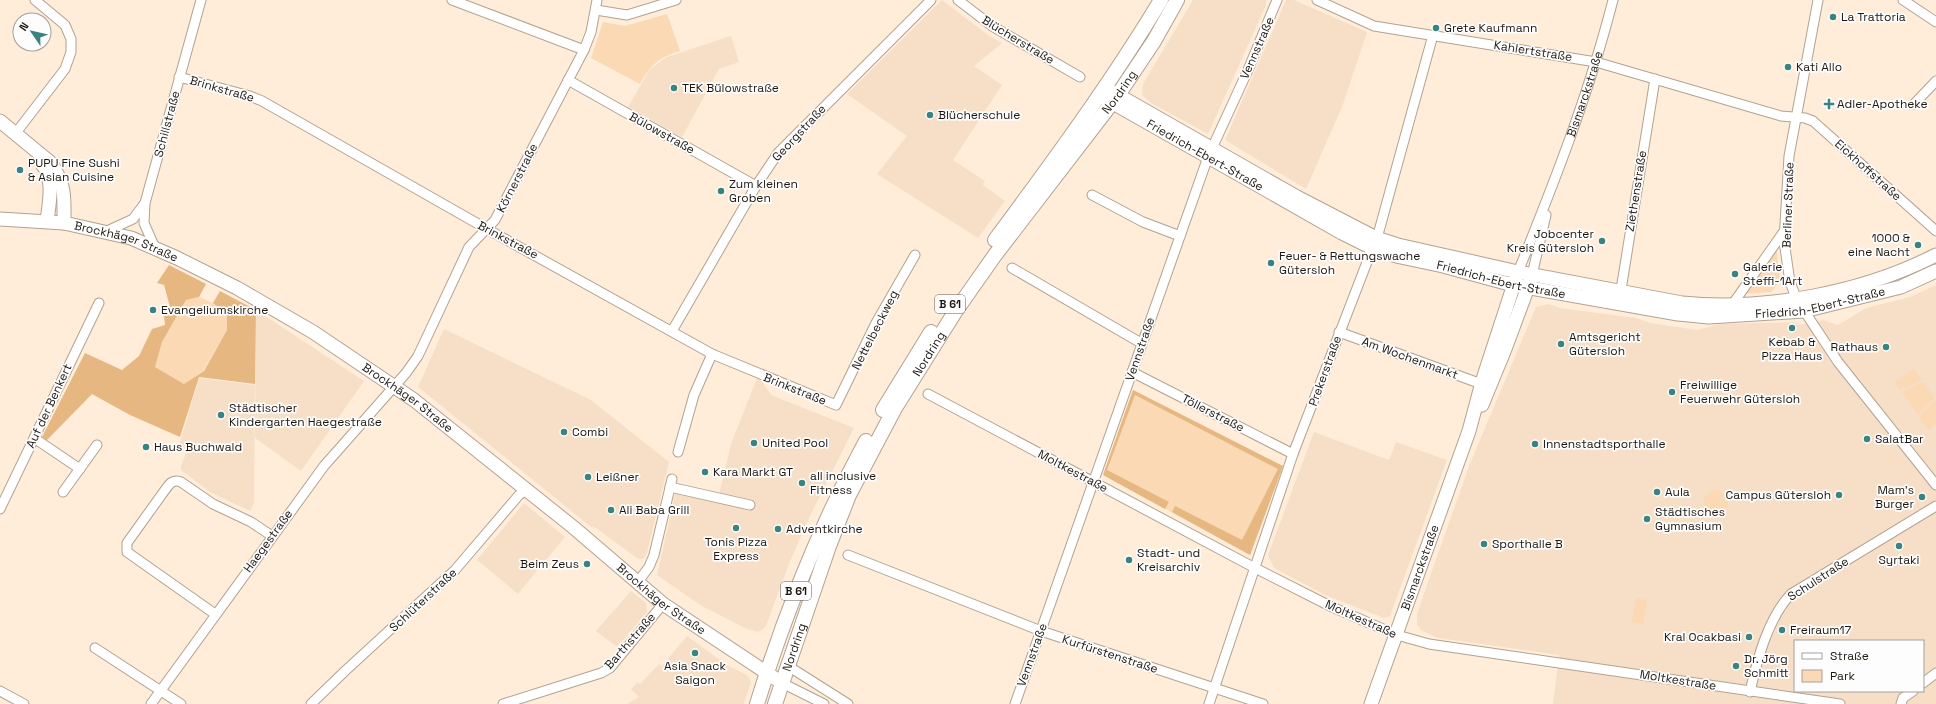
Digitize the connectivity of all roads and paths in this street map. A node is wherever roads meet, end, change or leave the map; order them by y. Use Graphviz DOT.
graph roads {
  1 [pos="35,0"];
  2 [pos="201,0"];
  3 [pos="452,0"];
  4 [pos="598,0"];
  5 [pos="676,0"];
  6 [pos="931,0"];
  7 [pos="958,0"];
  8 [pos="1161,0"];
  9 [pos="1177,0"];
  10 [pos="1276,0"];
  11 [pos="1317,0"];
  12 [pos="1613,0"];
  13 [pos="1818,0"];
  14 [pos="1904,0"];
  15 [pos="596,10"];
  16 [pos="1936,22"];
  17 [pos="1433,36"];
  18 [pos="584,50"];
  19 [pos="1596,62"];
  20 [pos="179,77"];
  21 [pos="1080,77"];
  22 [pos="1654,79"];
  23 [pos="568,80"];
  24 [pos="1936,81"];
  25 [pos="1102,91"];
  26 [pos="1116,99"];
  27 [pos="1914,104"];
  28 [pos="1795,117"];
  29 [pos="0,121"];
  30 [pos="15,134"];
  31 [pos="26,144"];
  32 [pos="1210,152"];
  33 [pos="756,186"];
  34 [pos="1553,188"];
  35 [pos="1092,195"];
  36 [pos="145,203"];
  37 [pos="0,219"];
  38 [pos="47,221"];
  39 [pos="64,223"];
  40 [pos="487,229"];
  41 [pos="1785,230"];
  42 [pos="1936,231"];
  43 [pos="107,232"];
  44 [pos="1180,236"];
  45 [pos="1374,243"];
  46 [pos="156,248"];
  47 [pos="915,255"];
  48 [pos="1936,255"];
  49 [pos="1012,268"];
  50 [pos="1936,271"];
  51 [pos="1516,278"];
  52 [pos="1530,281"];
  53 [pos="1619,298"];
  54 [pos="100,304"];
  55 [pos="1732,305"];
  56 [pos="1801,306"];
  57 [pos="1341,329"];
  58 [pos="672,331"];
  59 [pos="1141,343"];
  60 [pos="712,354"];
  61 [pos="1132,372"];
  62 [pos="1486,385"];
  63 [pos="394,386"];
  64 [pos="928,394"];
  65 [pos="836,405"];
  66 [pos="34,438"];
  67 [pos="97,445"];
  68 [pos="678,452"];
  69 [pos="1293,454"];
  70 [pos="80,469"];
  71 [pos="1095,482"];
  72 [pos="1936,485"];
  73 [pos="527,489"];
  74 [pos="63,492"];
  75 [pos="750,505"];
  76 [pos="1936,506"];
  77 [pos="0,509"];
  78 [pos="272,536"];
  79 [pos="848,555"];
  80 [pos="1255,568"];
  81 [pos="637,583"];
  82 [pos="663,604"];
  83 [pos="215,614"];
  84 [pos="1041,631"];
  85 [pos="1397,635"];
  86 [pos="95,648"];
  87 [pos="772,656"];
  88 [pos="788,666"];
  89 [pos="1936,673"];
  90 [pos="766,674"];
  91 [pos="1924,682"];
  92 [pos="782,683"];
  93 [pos="1214,688"];
  94 [pos="0,691"];
  95 [pos="160,691"];
  96 [pos="1750,692"];
  97 [pos="1912,692"];
  98 [pos="24,704"];
  99 [pos="151,704"];
  100 [pos="181,704"];
  101 [pos="311,704"];
  102 [pos="503,704"];
  103 [pos="757,704"];
  104 [pos="775,704"];
  105 [pos="824,704"];
  106 [pos="848,704"];
  107 [pos="1015,704"];
  108 [pos="1209,704"];
  109 [pos="1263,704"];
  110 [pos="1372,704"];
  111 [pos="1840,704"];
  112 [pos="1901,704"];
  1 -- 30 [label="street"];
  2 -- 20 [label="street, Schillstraße"];
  3 -- 18 [label="street"];
  4 -- 15 [label="street, Körnerstraße"];
  5 -- 15 [label="street"];
  6 -- 33 [label="street, Georgstraße"];
  7 -- 21 [label="street, Blücherstraße"];
  8 -- 25 [label="main road, Nordring / B 61"];
  9 -- 26 [label="main road, Nordring / B 61"];
  10 -- 32 [label="street, Vennstraße"];
  11 -- 17 [label="street, Kahlertstraße"];
  12 -- 19 [label="street, Bismarckstraße"];
  13 -- 28 [label="street, Berliner Straße"];
  14 -- 16 [label="street"];
  15 -- 18 [label="street, Körnerstraße"];
  17 -- 19 [label="street, Kahlertstraße"];
  17 -- 45 [label="street, Prekerstraße"];
  18 -- 23 [label="street, Körnerstraße"];
  19 -- 22 [label="street, Kahlertstraße"];
  19 -- 34 [label="street, Bismarckstraße"];
  20 -- 36 [label="street, Schillstraße"];
  20 -- 40 [label="street, Brinkstraße"];
  22 -- 28 [label="street, Kahlertstraße"];
  22 -- 53 [label="street, Ziethenstraße"];
  23 -- 33 [label="street, Bülowstraße"];
  23 -- 40 [label="street, Körnerstraße"];
  24 -- 27 [label="street"];
  25 -- 26 [label="main road, Friedrich-Ebert-Straße"];
  25 -- 87 [label="main road, Nordring / B 61"];
  26 -- 32 [label="main road, Friedrich-Ebert-Straße"];
  26 -- 88 [label="main road, Nordring / B 61"];
  28 -- 41 [label="street, Berliner Straße"];
  28 -- 42 [label="street, Eickhoffstraße"];
  29 -- 30 [label="main road"];
  30 -- 31 [label="main road"];
  31 -- 38 [label="main road"];
  31 -- 39 [label="main road"];
  32 -- 44 [label="street, Vennstraße"];
  32 -- 45 [label="main road, Friedrich-Ebert-Straße"];
  33 -- 58 [label="street, Georgstraße"];
  34 -- 51 [label="street, Bismarckstraße"];
  34 -- 52 [label="street, Bismarckstraße"];
  35 -- 44 [label="street"];
  36 -- 43 [label="street, Schillstraße"];
  36 -- 46 [label="street, Schillstraße"];
  37 -- 38 [label="main road, Brockhäger Straße"];
  38 -- 39 [label="main road, Brockhäger Straße"];
  39 -- 43 [label="main road, Brockhäger Straße"];
  40 -- 58 [label="street, Brinkstraße"];
  40 -- 63 [label="street, Körnerstraße"];
  41 -- 55 [label="street"];
  41 -- 56 [label="street, Berliner Straße"];
  43 -- 46 [label="main road, Brockhäger Straße"];
  44 -- 59 [label="street, Vennstraße"];
  45 -- 51 [label="main road, Friedrich-Ebert-Straße"];
  45 -- 57 [label="street, Prekerstraße"];
  46 -- 63 [label="main road, Brockhäger Straße"];
  47 -- 65 [label="street, Nettelbeckweg"];
  48 -- 56 [label="main road, Friedrich-Ebert-Straße"];
  49 -- 59 [label="street"];
  50 -- 56 [label="main road, Friedrich-Ebert-Straße"];
  51 -- 52 [label="main road, Friedrich-Ebert-Straße"];
  51 -- 62 [label="main road, Bismarckstraße"];
  52 -- 53 [label="main road, Friedrich-Ebert-Straße"];
  52 -- 62 [label="main road, Bismarckstraße"];
  53 -- 55 [label="main road, Friedrich-Ebert-Straße"];
  53 -- 56 [label="main road, Friedrich-Ebert-Straße"];
  54 -- 66 [label="street, Auf der Benkert"];
  55 -- 56 [label="main road, Friedrich-Ebert-Straße"];
  56 -- 72 [label="street, Berliner Straße"];
  57 -- 62 [label="street, Am Wochenmarkt"];
  57 -- 69 [label="street, Prekerstraße"];
  58 -- 60 [label="street, Brinkstraße"];
  59 -- 61 [label="street, Vennstraße"];
  60 -- 65 [label="street, Brinkstraße"];
  60 -- 68 [label="street"];
  61 -- 69 [label="street, Töllerstraße"];
  61 -- 71 [label="street, Vennstraße"];
  62 -- 85 [label="main road, Bismarckstraße"];
  63 -- 73 [label="main road, Brockhäger Straße"];
  63 -- 78 [label="street, Haegestraße"];
  64 -- 71 [label="street, Moltkestraße"];
  66 -- 70 [label="street"];
  66 -- 77 [label="street, Auf der Benkert"];
  67 -- 70 [label="street"];
  69 -- 80 [label="street, Prekerstraße"];
  70 -- 74 [label="street"];
  71 -- 80 [label="street, Moltkestraße"];
  71 -- 84 [label="street, Vennstraße"];
  73 -- 81 [label="main road, Brockhäger Straße"];
  73 -- 101 [label="street, Schlüterstraße"];
  75 -- 81 [label="street"];
  76 -- 96 [label="street, Schulstraße"];
  78 -- 83 [label="street, Haegestraße"];
  78 -- 83 [label="street"];
  79 -- 84 [label="street, Kurfürstenstraße"];
  80 -- 85 [label="street, Moltkestraße"];
  80 -- 93 [label="street, Prekerstraße"];
  81 -- 82 [label="main road, Brockhäger Straße"];
  82 -- 90 [label="main road, Brockhäger Straße"];
  82 -- 102 [label="street, Barthstraße"];
  83 -- 95 [label="street, Haegestraße"];
  84 -- 93 [label="street, Kurfürstenstraße"];
  84 -- 107 [label="street, Vennstraße"];
  85 -- 96 [label="street, Moltkestraße"];
  85 -- 110 [label="main road, Bismarckstraße"];
  86 -- 95 [label="street"];
  87 -- 88 [label="main road"];
  87 -- 90 [label="main road, Nordring / B 61"];
  88 -- 92 [label="main road, Nordring / B 61"];
  88 -- 106 [label="street"];
  89 -- 91 [label="street"];
  90 -- 92 [label="main road, Brockhäger Straße"];
  90 -- 103 [label="main road, Nordring / B 61"];
  92 -- 104 [label="main road, Nordring / B 61"];
  92 -- 105 [label="street"];
  93 -- 108 [label="street, Prekerstraße"];
  93 -- 109 [label="street, Kurfürstenstraße"];
  94 -- 98 [label="street"];
  95 -- 99 [label="street, Haegestraße"];
  95 -- 100 [label="street"];
  96 -- 111 [label="street, Moltkestraße"];
  97 -- 112 [label="street"];
}
